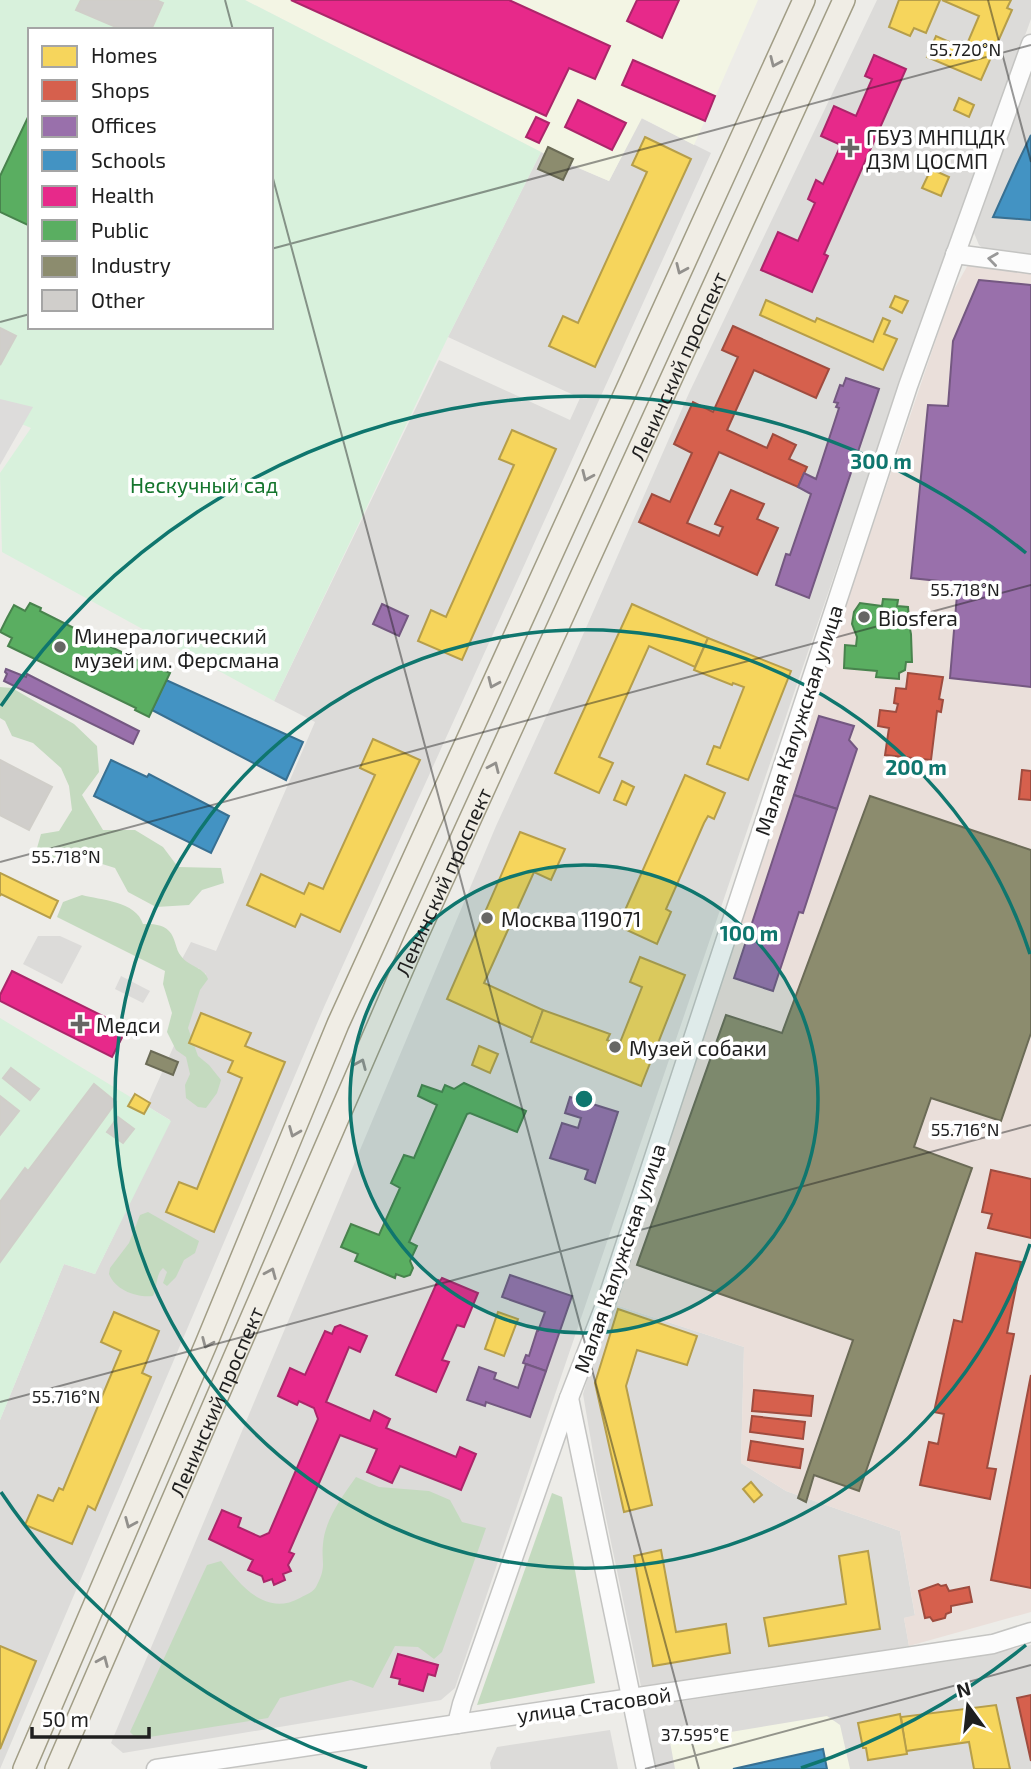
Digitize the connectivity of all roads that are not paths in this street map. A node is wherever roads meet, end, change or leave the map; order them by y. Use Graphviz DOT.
graph roads {
  1 [pos="804,0"];
  2 [pos="844,0"];
  3 [pos="1031,44"];
  4 [pos="955,254"];
  5 [pos="1031,264"];
  6 [pos="569,1398"];
  7 [pos="1031,1632"];
  8 [pos="629,1698"];
  9 [pos="457,1724"];
  10 [pos="26,1762"];
  11 [pos="58,1768"];
  12 [pos="156,1769"];
  13 [pos="646,1769"];
  1 -- 10 [label="main road, Ленинский проспект, one-way"];
  11 -- 2 [label="main road, Ленинский проспект, one-way"];
  3 -- 4 [label="street, Малая Калужская улица"];
  5 -- 4 [label="street, one-way"];
  4 -- 6 [label="street, Малая Калужская улица"];
  6 -- 8 [label="street, Малая Калужская улица"];
  6 -- 9 [label="street, Малая Калужская улица"];
  7 -- 8 [label="street, улица Стасовой"];
  8 -- 9 [label="street, улица Стасовой"];
  8 -- 13 [label="street, Малая Калужская улица"];
  9 -- 12 [label="street, улица Стасовой"];
  10 -- 11 [label="street"];
}
